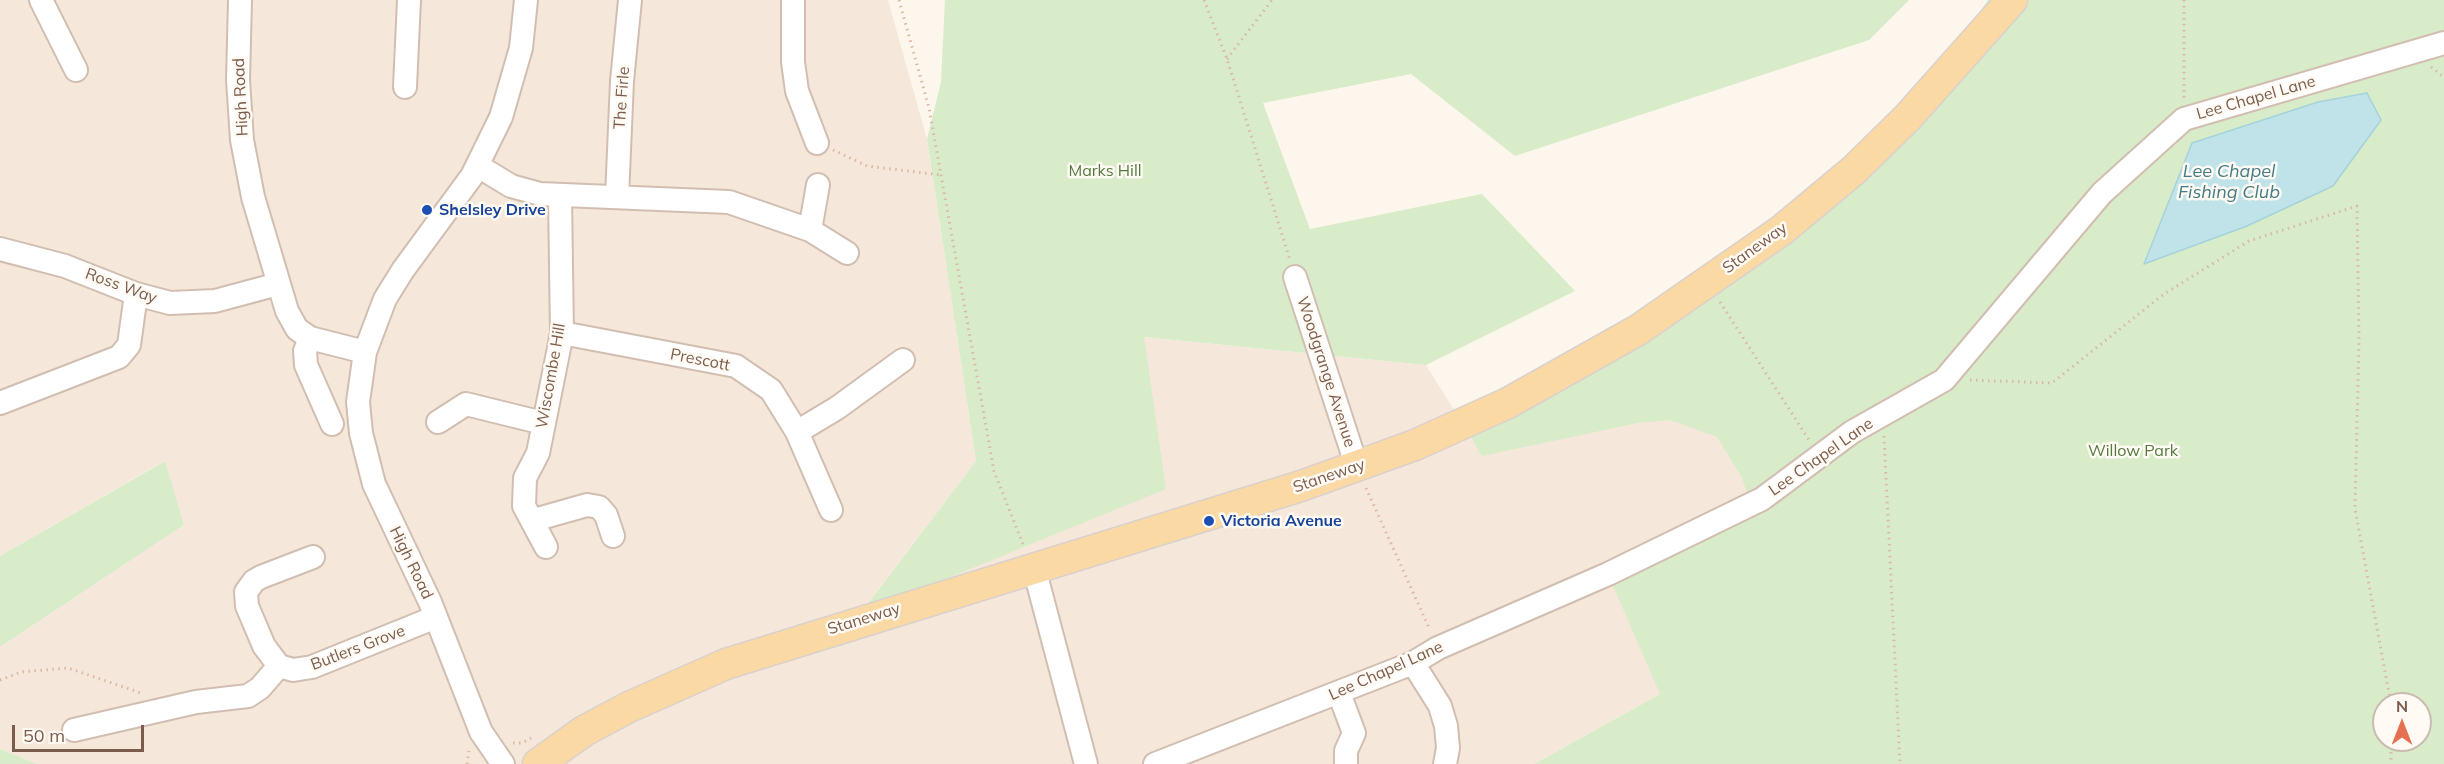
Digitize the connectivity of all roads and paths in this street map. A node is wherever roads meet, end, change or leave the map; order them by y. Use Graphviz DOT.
graph roads {
  1 [pos="41,0"];
  2 [pos="240,0"];
  3 [pos="409,0"];
  4 [pos="526,0"];
  5 [pos="630,0"];
  6 [pos="793,0"];
  7 [pos="899,0"];
  8 [pos="1204,0"];
  9 [pos="1272,0"];
  10 [pos="2012,0"];
  11 [pos="2184,0"];
  12 [pos="2444,44"];
  13 [pos="1227,59"];
  14 [pos="76,70"];
  15 [pos="405,87"];
  16 [pos="2184,119"];
  17 [pos="818,143"];
  18 [pos="478,166"];
  19 [pos="941,175"];
  20 [pos="818,185"];
  21 [pos="560,195"];
  22 [pos="617,197"];
  23 [pos="810,230"];
  24 [pos="0,249"];
  25 [pos="848,253"];
  26 [pos="1295,276"];
  27 [pos="1708,282"];
  28 [pos="278,284"];
  29 [pos="136,294"];
  30 [pos="562,333"];
  31 [pos="310,338"];
  32 [pos="365,352"];
  33 [pos="903,360"];
  34 [pos="1944,380"];
  35 [pos="0,403"];
  36 [pos="1883,415"];
  37 [pos="438,422"];
  38 [pos="543,423"];
  39 [pos="332,424"];
  40 [pos="797,432"];
  41 [pos="1819,457"];
  42 [pos="1357,467"];
  43 [pos="831,510"];
  44 [pos="534,520"];
  45 [pos="1016,530"];
  46 [pos="613,536"];
  47 [pos="546,546"];
  48 [pos="313,557"];
  49 [pos="1034,568"];
  50 [pos="436,617"];
  51 [pos="1438,648"];
  52 [pos="1413,663"];
  53 [pos="279,666"];
  54 [pos="0,680"];
  55 [pos="2389,692"];
  56 [pos="1339,693"];
  57 [pos="161,712"];
  58 [pos="74,730"];
  59 [pos="540,732"];
  60 [pos="509,742"];
  61 [pos="503,764"];
  62 [pos="538,764"];
  63 [pos="1086,764"];
  64 [pos="1155,764"];
  65 [pos="1346,764"];
  66 [pos="1446,764"];
  67 [pos="1900,764"];
  1 -- 14 [label="street"];
  2 -- 28 [label="street, High Road"];
  3 -- 15 [label="street"];
  4 -- 18 [label="street, High Road"];
  5 -- 22 [label="street, The Firle"];
  6 -- 17 [label="street"];
  7 -- 19 [label="path"];
  8 -- 13 [label="path"];
  9 -- 13 [label="path"];
  10 -- 27 [label="main road, Staneway"];
  11 -- 16 [label="path"];
  12 -- 16 [label="street, Lee Chapel Lane"];
  13 -- 26 [label="path"];
  16 -- 34 [label="street, Lee Chapel Lane"];
  17 -- 19 [label="path"];
  18 -- 21 [label="street"];
  18 -- 32 [label="street, High Road"];
  19 -- 45 [label="path"];
  20 -- 23 [label="street"];
  21 -- 22 [label="street"];
  21 -- 30 [label="street, Wiscombe Hill"];
  22 -- 23 [label="street"];
  23 -- 25 [label="street"];
  24 -- 29 [label="street, Ross Way"];
  26 -- 42 [label="street, Woodgrange Avenue"];
  27 -- 41 [label="path"];
  27 -- 42 [label="main road, Staneway"];
  28 -- 29 [label="street, Ross Way"];
  28 -- 31 [label="street, High Road"];
  29 -- 35 [label="street"];
  30 -- 38 [label="street, Wiscombe Hill"];
  30 -- 40 [label="street, Prescott"];
  31 -- 32 [label="street"];
  31 -- 39 [label="street"];
  32 -- 50 [label="street, High Road"];
  33 -- 40 [label="street"];
  34 -- 36 [label="street, Lee Chapel Lane"];
  34 -- 55 [label="path"];
  36 -- 41 [label="street, Lee Chapel Lane"];
  36 -- 67 [label="path"];
  37 -- 38 [label="street"];
  38 -- 44 [label="street, Wiscombe Hill"];
  40 -- 43 [label="street, Prescott"];
  41 -- 51 [label="street, Lee Chapel Lane"];
  42 -- 49 [label="main road, Staneway"];
  42 -- 51 [label="path"];
  44 -- 46 [label="street"];
  44 -- 47 [label="street, Wiscombe Hill"];
  48 -- 53 [label="street"];
  49 -- 62 [label="main road, Staneway"];
  49 -- 63 [label="street"];
  50 -- 53 [label="street, Butlers Grove"];
  50 -- 61 [label="street, High Road"];
  51 -- 52 [label="street, Lee Chapel Lane"];
  52 -- 56 [label="street, Lee Chapel Lane"];
  52 -- 66 [label="street"];
  53 -- 57 [label="street"];
  54 -- 57 [label="path"];
  56 -- 64 [label="street, Lee Chapel Lane"];
  56 -- 65 [label="street"];
  57 -- 58 [label="street"];
  59 -- 60 [label="path"];
}
